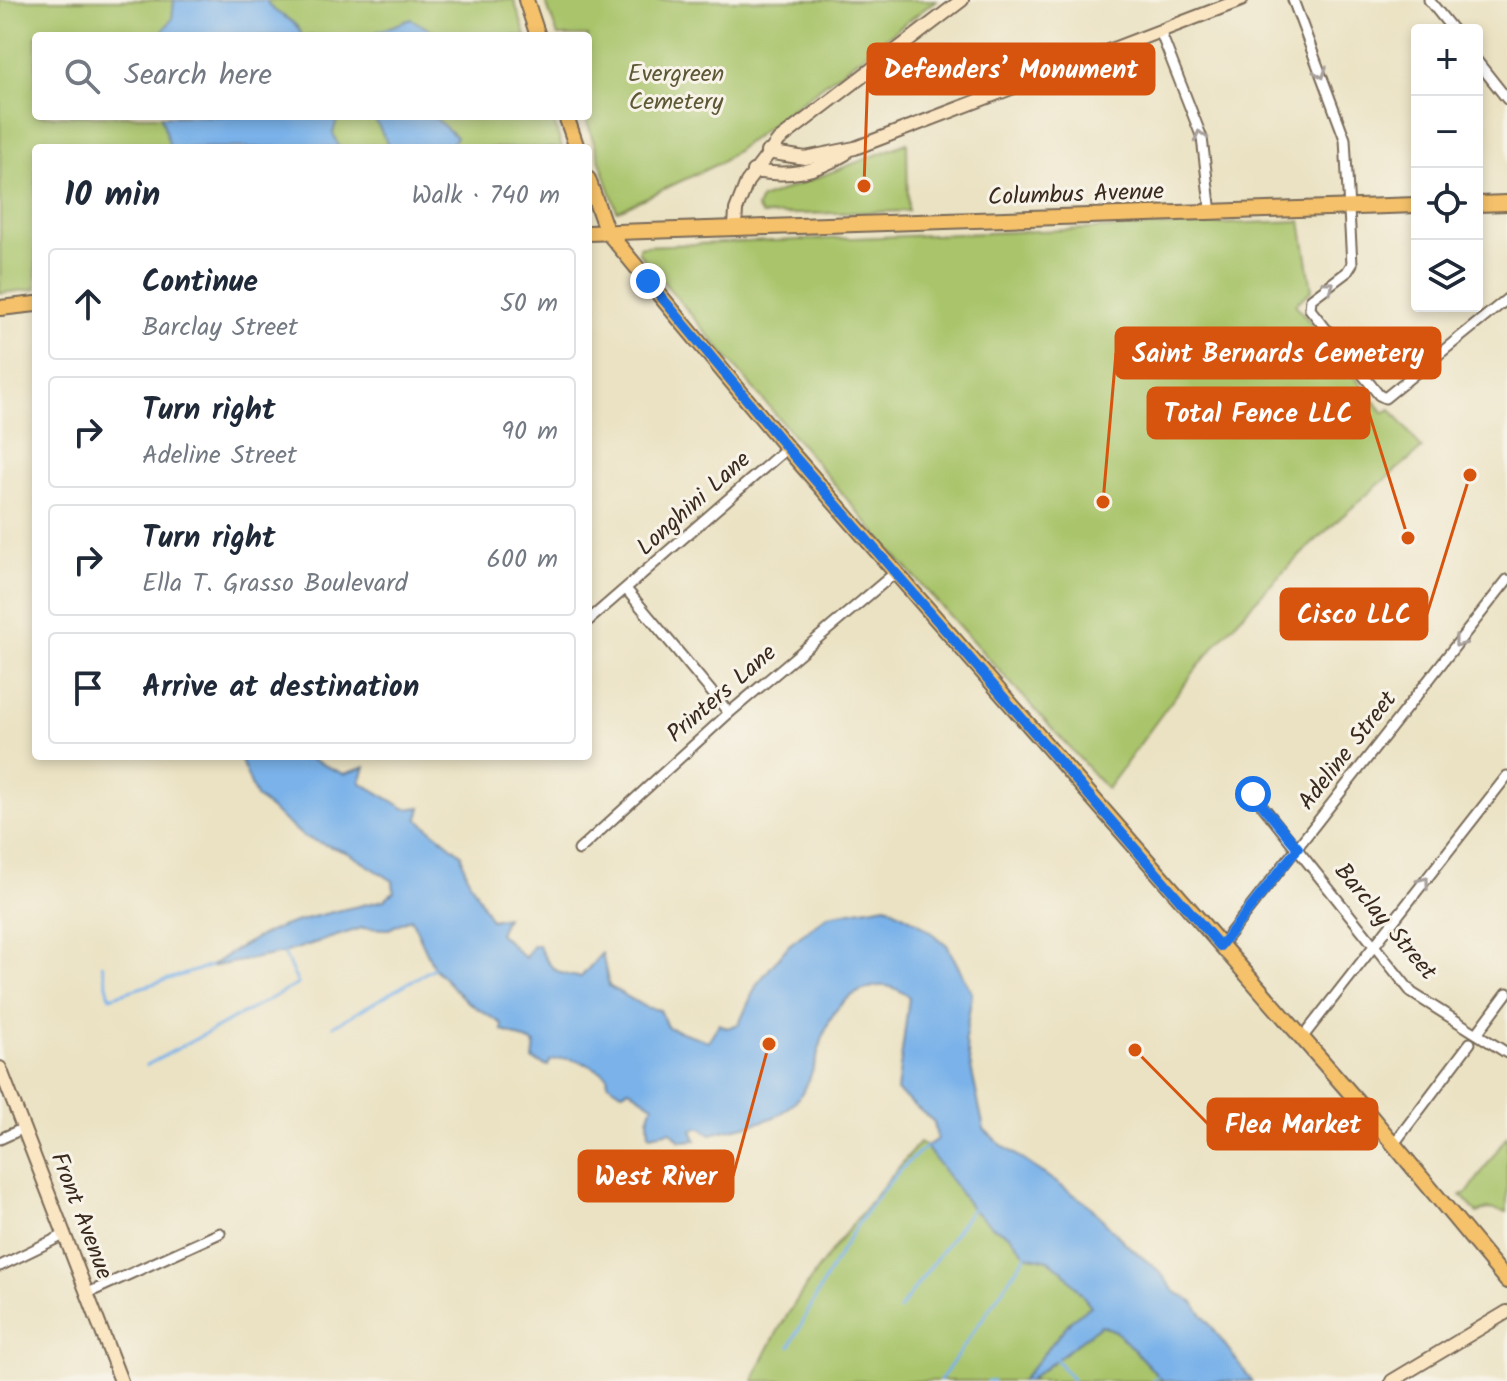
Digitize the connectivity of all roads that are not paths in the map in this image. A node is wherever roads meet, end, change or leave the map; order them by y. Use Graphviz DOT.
graph roads {
  1 [pos="526,0"];
  2 [pos="962,0"];
  3 [pos="1241,0"];
  4 [pos="1293,0"];
  5 [pos="1429,0"];
  6 [pos="1448,24"];
  7 [pos="1160,31"];
  8 [pos="537,32"];
  9 [pos="1483,69"];
  10 [pos="1507,99"];
  11 [pos="567,120"];
  12 [pos="576,144"];
  13 [pos="855,148"];
  14 [pos="767,152"];
  15 [pos="753,171"];
  16 [pos="592,190"];
  17 [pos="1507,203"];
  18 [pos="1483,204"];
  19 [pos="1411,205"];
  20 [pos="1349,207"];
  21 [pos="1211,213"];
  22 [pos="735,227"];
  23 [pos="606,230"];
  24 [pos="592,232"];
  25 [pos="1507,299"];
  26 [pos="32,304"];
  27 [pos="0,308"];
  28 [pos="787,448"];
  29 [pos="896,572"];
  30 [pos="1507,580"];
  31 [pos="626,589"];
  32 [pos="592,617"];
  33 [pos="729,713"];
  34 [pos="1507,776"];
  35 [pos="1253,794"];
  36 [pos="1298,848"];
  37 [pos="579,850"];
  38 [pos="1375,943"];
  39 [pos="1220,946"];
  40 [pos="1507,993"];
  41 [pos="1478,1032"];
  42 [pos="1302,1038"];
  43 [pos="1470,1043"];
  44 [pos="1507,1053"];
  45 [pos="0,1068"];
  46 [pos="24,1128"];
  47 [pos="0,1139"];
  48 [pos="1393,1145"];
  49 [pos="220,1233"];
  50 [pos="64,1235"];
  51 [pos="0,1266"];
  52 [pos="1507,1281"];
  53 [pos="88,1293"];
  54 [pos="1507,1312"];
  55 [pos="121,1381"];
  56 [pos="1392,1381"];
  1 -- 8 [label="main road"];
  2 -- 14 [label="main road"];
  3 -- 7 [label="main road"];
  4 -- 20 [label="street, one-way"];
  5 -- 6 [label="street"];
  7 -- 13 [label="main road"];
  21 -- 7 [label="street, one-way"];
  9 -- 10 [label="street"];
  11 -- 12 [label="main road"];
  13 -- 14 [label="main road"];
  13 -- 15 [label="main road"];
  14 -- 15 [label="main road"];
  15 -- 22 [label="main road"];
  16 -- 23 [label="main road"];
  17 -- 18 [label="main road"];
  19 -- 20 [label="main road, Columbus Avenue"];
  20 -- 21 [label="main road, Columbus Avenue"];
  25 -- 20 [label="street, one-way"];
  21 -- 22 [label="main road, Columbus Avenue"];
  22 -- 23 [label="main road, Columbus Avenue"];
  23 -- 24 [label="main road, Columbus Avenue"];
  23 -- 28 [label="main road"];
  26 -- 27 [label="main road"];
  28 -- 29 [label="main road"];
  28 -- 31 [label="street, Longhini Lane"];
  29 -- 33 [label="street, Printers Lane"];
  29 -- 39 [label="main road"];
  30 -- 36 [label="street, Adeline Street, one-way"];
  31 -- 32 [label="street, Longhini Lane"];
  31 -- 33 [label="street"];
  33 -- 37 [label="street, Printers Lane"];
  38 -- 34 [label="street, one-way"];
  35 -- 36 [label="street, Barclay Street"];
  36 -- 38 [label="street, Barclay Street"];
  36 -- 39 [label="street, Adeline Street"];
  38 -- 41 [label="street, Barclay Street"];
  38 -- 42 [label="street"];
  39 -- 42 [label="main road"];
  40 -- 41 [label="street"];
  41 -- 44 [label="street, Barclay Street"];
  42 -- 48 [label="main road"];
  43 -- 48 [label="street"];
  45 -- 46 [label="main road, Front Avenue"];
  46 -- 47 [label="street"];
  46 -- 50 [label="main road, Front Avenue"];
  48 -- 52 [label="main road"];
  49 -- 53 [label="street"];
  50 -- 51 [label="street"];
  50 -- 53 [label="main road, Front Avenue"];
  53 -- 55 [label="main road, Front Avenue"];
  54 -- 56 [label="main road"];
}
